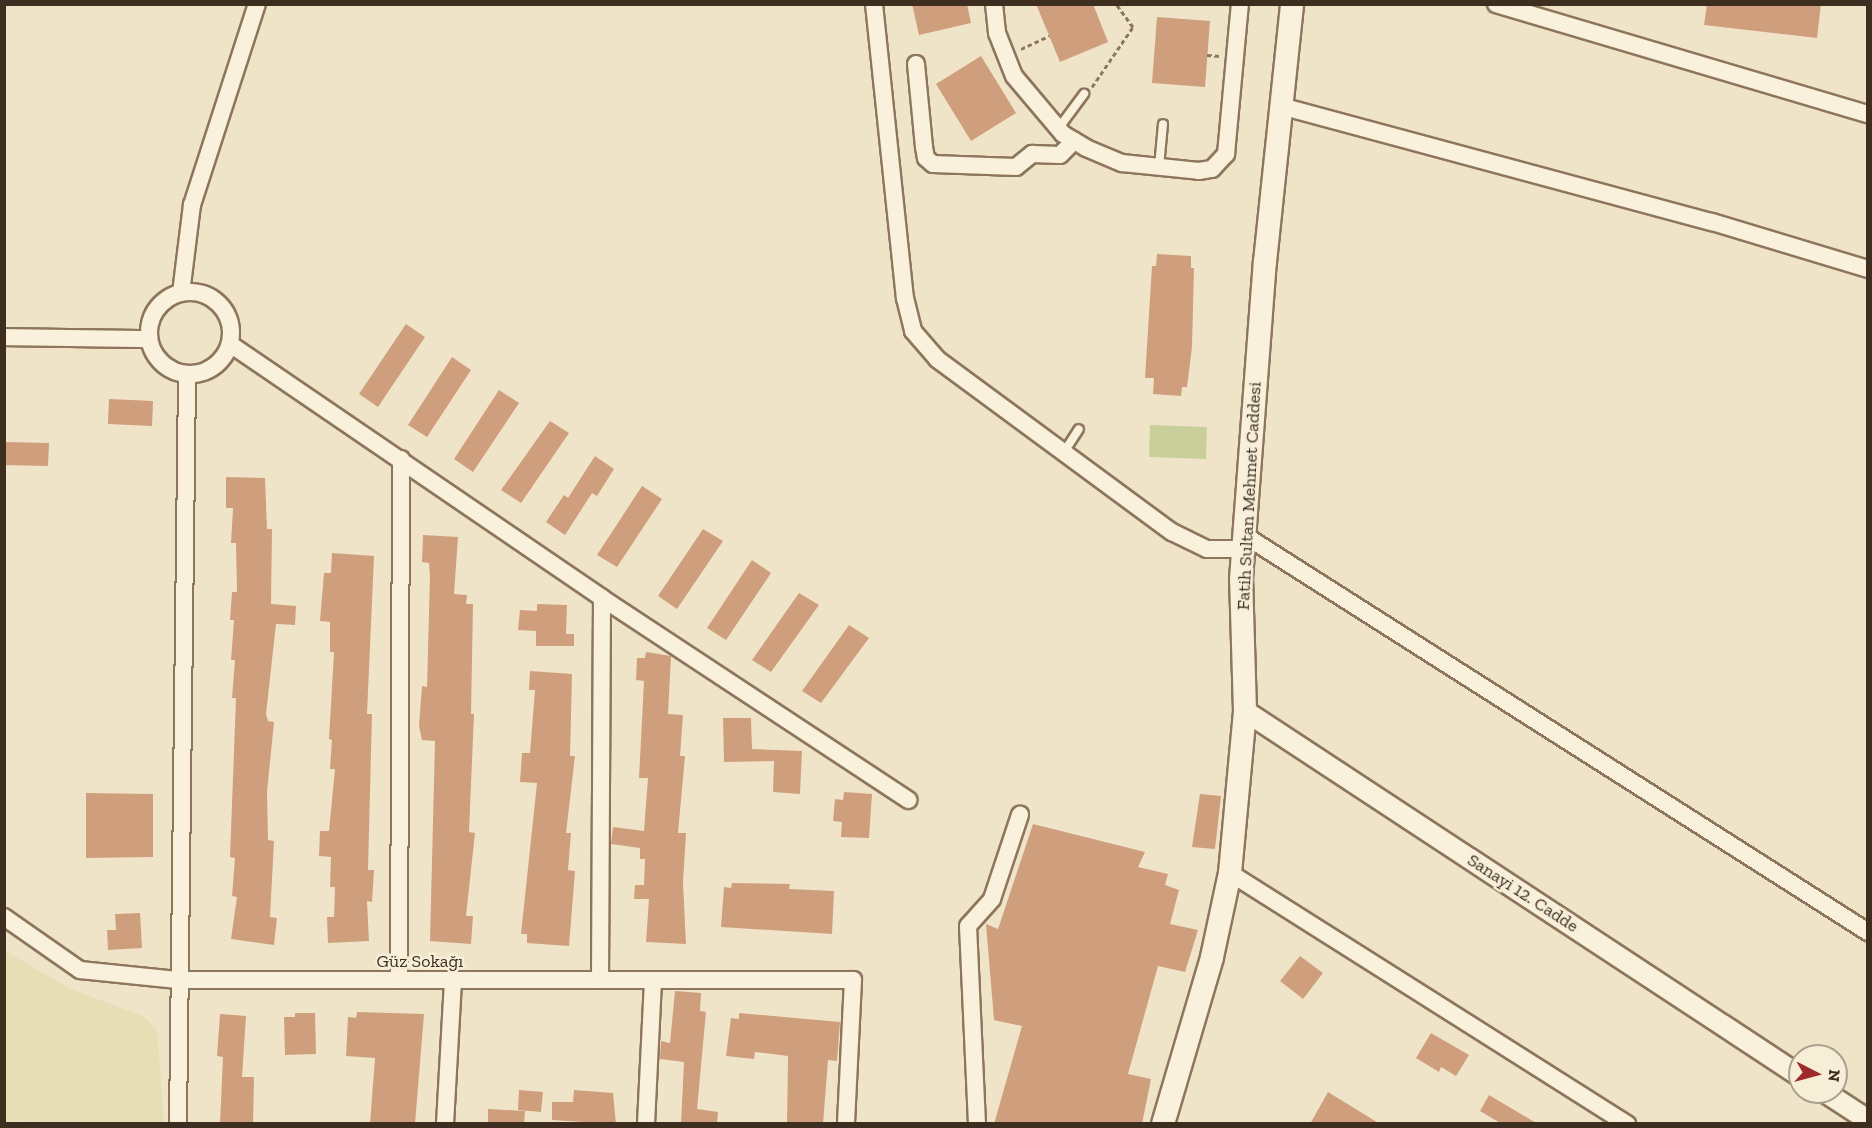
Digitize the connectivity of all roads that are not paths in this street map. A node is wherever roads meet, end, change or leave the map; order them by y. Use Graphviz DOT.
graph roads {
  1 [pos="257,4"];
  2 [pos="874,4"];
  3 [pos="994,4"];
  4 [pos="1240,4"];
  5 [pos="1292,4"];
  6 [pos="1496,4"];
  7 [pos="916,64"];
  8 [pos="1084,94"];
  9 [pos="1281,106"];
  10 [pos="1868,114"];
  11 [pos="1163,124"];
  12 [pos="1058,129"];
  13 [pos="1074,141"];
  14 [pos="1159,167"];
  15 [pos="1868,269"];
  16 [pos="181,292"];
  17 [pos="4,337"];
  18 [pos="149,339"];
  19 [pos="230,344"];
  20 [pos="187,375"];
  21 [pos="1079,429"];
  22 [pos="1064,452"];
  23 [pos="401,459"];
  24 [pos="1244,542"];
  25 [pos="602,598"];
  26 [pos="1245,711"];
  27 [pos="908,800"];
  28 [pos="1020,815"];
  29 [pos="1230,873"];
  30 [pos="4,917"];
  31 [pos="1868,932"];
  32 [pos="177,980"];
  33 [pos="399,980"];
  34 [pos="453,980"];
  35 [pos="600,980"];
  36 [pos="653,980"];
  37 [pos="1788,1068"];
  38 [pos="1843,1104"];
  39 [pos="1868,1120"];
  40 [pos="178,1124"];
  41 [pos="445,1124"];
  42 [pos="646,1124"];
  43 [pos="846,1124"];
  44 [pos="977,1124"];
  45 [pos="1163,1124"];
  46 [pos="1627,1124"];
  1 -- 16 [label="street"];
  2 -- 22 [label="street"];
  3 -- 12 [label="street"];
  4 -- 14 [label="street"];
  5 -- 9 [label="main road, Fatih Sultan Mehmet Caddesi"];
  6 -- 10 [label="street"];
  7 -- 13 [label="street"];
  8 -- 12 [label="lane"];
  9 -- 15 [label="street"];
  9 -- 24 [label="main road, Fatih Sultan Mehmet Caddesi"];
  11 -- 14 [label="lane"];
  12 -- 13 [label="street"];
  13 -- 14 [label="street"];
  16 -- 18 [label="street"];
  16 -- 19 [label="street"];
  17 -- 18 [label="street"];
  18 -- 20 [label="street"];
  19 -- 20 [label="street"];
  19 -- 23 [label="street"];
  20 -- 32 [label="street"];
  21 -- 22 [label="lane"];
  22 -- 24 [label="street"];
  23 -- 25 [label="street"];
  23 -- 33 [label="street"];
  24 -- 26 [label="main road, Fatih Sultan Mehmet Caddesi"];
  24 -- 31 [label="street"];
  25 -- 27 [label="street"];
  25 -- 35 [label="street"];
  26 -- 29 [label="main road, Fatih Sultan Mehmet Caddesi"];
  26 -- 37 [label="street, Sanayi 12. Cadde"];
  28 -- 44 [label="street"];
  29 -- 45 [label="main road, Fatih Sultan Mehmet Caddesi"];
  29 -- 46 [label="street"];
  30 -- 32 [label="street, Güz Sokağı"];
  32 -- 33 [label="street, Güz Sokağı"];
  32 -- 40 [label="street"];
  33 -- 34 [label="street, Güz Sokağı"];
  34 -- 35 [label="street, Güz Sokağı"];
  34 -- 41 [label="street"];
  35 -- 36 [label="street, Güz Sokağı"];
  36 -- 42 [label="street"];
  36 -- 43 [label="street, Güz Sokağı"];
  38 -- 39 [label="street"];
}
